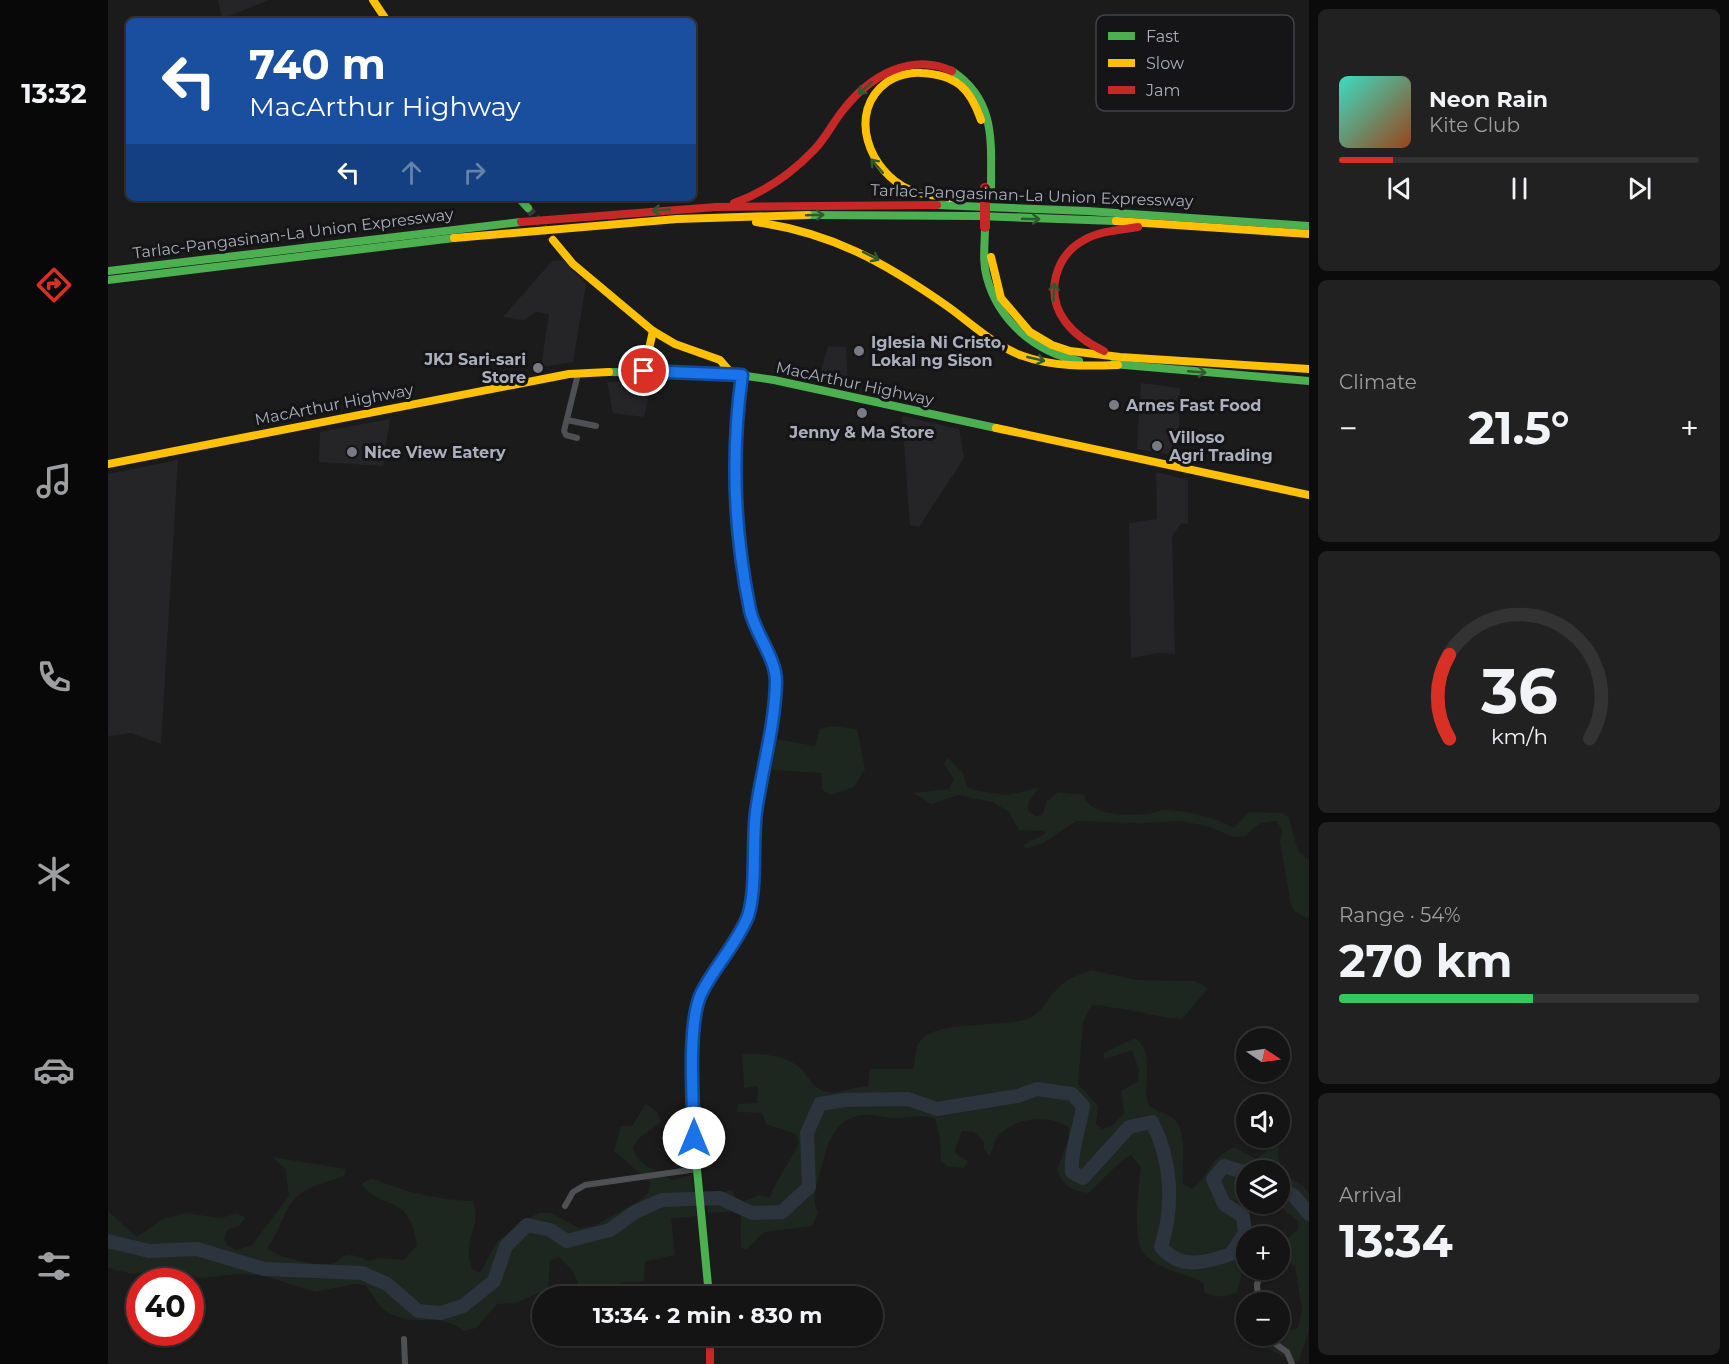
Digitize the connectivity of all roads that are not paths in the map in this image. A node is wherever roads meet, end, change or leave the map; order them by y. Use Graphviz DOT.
graph roads {
  1 [pos="373,0"];
  2 [pos="385,18"];
  3 [pos="988,188"];
  4 [pos="522,201"];
  5 [pos="988,205"];
  6 [pos="719,207"];
  7 [pos="528,208"];
  8 [pos="714,218"];
  9 [pos="1162,223"];
  10 [pos="1309,225"];
  11 [pos="1309,234"];
  12 [pos="553,240"];
  13 [pos="108,271"];
  14 [pos="108,280"];
  15 [pos="653,331"];
  16 [pos="1119,361"];
  17 [pos="1309,369"];
  18 [pos="644,371"];
  19 [pos="578,374"];
  20 [pos="737,375"];
  21 [pos="1309,381"];
  22 [pos="567,420"];
  23 [pos="596,426"];
  24 [pos="577,438"];
  25 [pos="108,464"];
  26 [pos="1309,495"];
  27 [pos="697,1169"];
  28 [pos="565,1206"];
  29 [pos="708,1286"];
  30 [pos="404,1339"];
  31 [pos="710,1346"];
  32 [pos="1279,1346"];
  33 [pos="405,1364"];
  34 [pos="710,1364"];
  35 [pos="1292,1364"];
  1 -- 2 [label="main road"];
  5 -- 3 [label="main road, one-way"];
  3 -- 6 [label="main road, one-way"];
  3 -- 16 [label="main road"];
  4 -- 7 [label="main road"];
  5 -- 6 [label="main road, Tarlac-Pangasinan-La Union Expressway"];
  5 -- 10 [label="main road, Tarlac-Pangasinan-La Union Expressway"];
  6 -- 13 [label="main road, Tarlac-Pangasinan-La Union Expressway, one-way"];
  8 -- 9 [label="main road, Tarlac-Pangasinan-La Union Expressway, one-way"];
  8 -- 14 [label="main road, Tarlac-Pangasinan-La Union Expressway"];
  8 -- 16 [label="main road, one-way"];
  9 -- 11 [label="main road, Tarlac-Pangasinan-La Union Expressway"];
  16 -- 9 [label="main road, one-way"];
  12 -- 15 [label="main road"];
  15 -- 18 [label="main road"];
  15 -- 20 [label="main road"];
  16 -- 17 [label="main road"];
  16 -- 21 [label="main road, one-way"];
  18 -- 19 [label="main road, MacArthur Highway"];
  18 -- 20 [label="main road, MacArthur Highway"];
  19 -- 22 [label="street"];
  19 -- 25 [label="main road, MacArthur Highway"];
  20 -- 26 [label="main road, MacArthur Highway"];
  20 -- 27 [label="main road"];
  22 -- 23 [label="street"];
  22 -- 24 [label="street"];
  27 -- 28 [label="street"];
  27 -- 29 [label="main road"];
  30 -- 33 [label="street"];
  31 -- 34 [label="main road"];
  32 -- 35 [label="street"];
}
